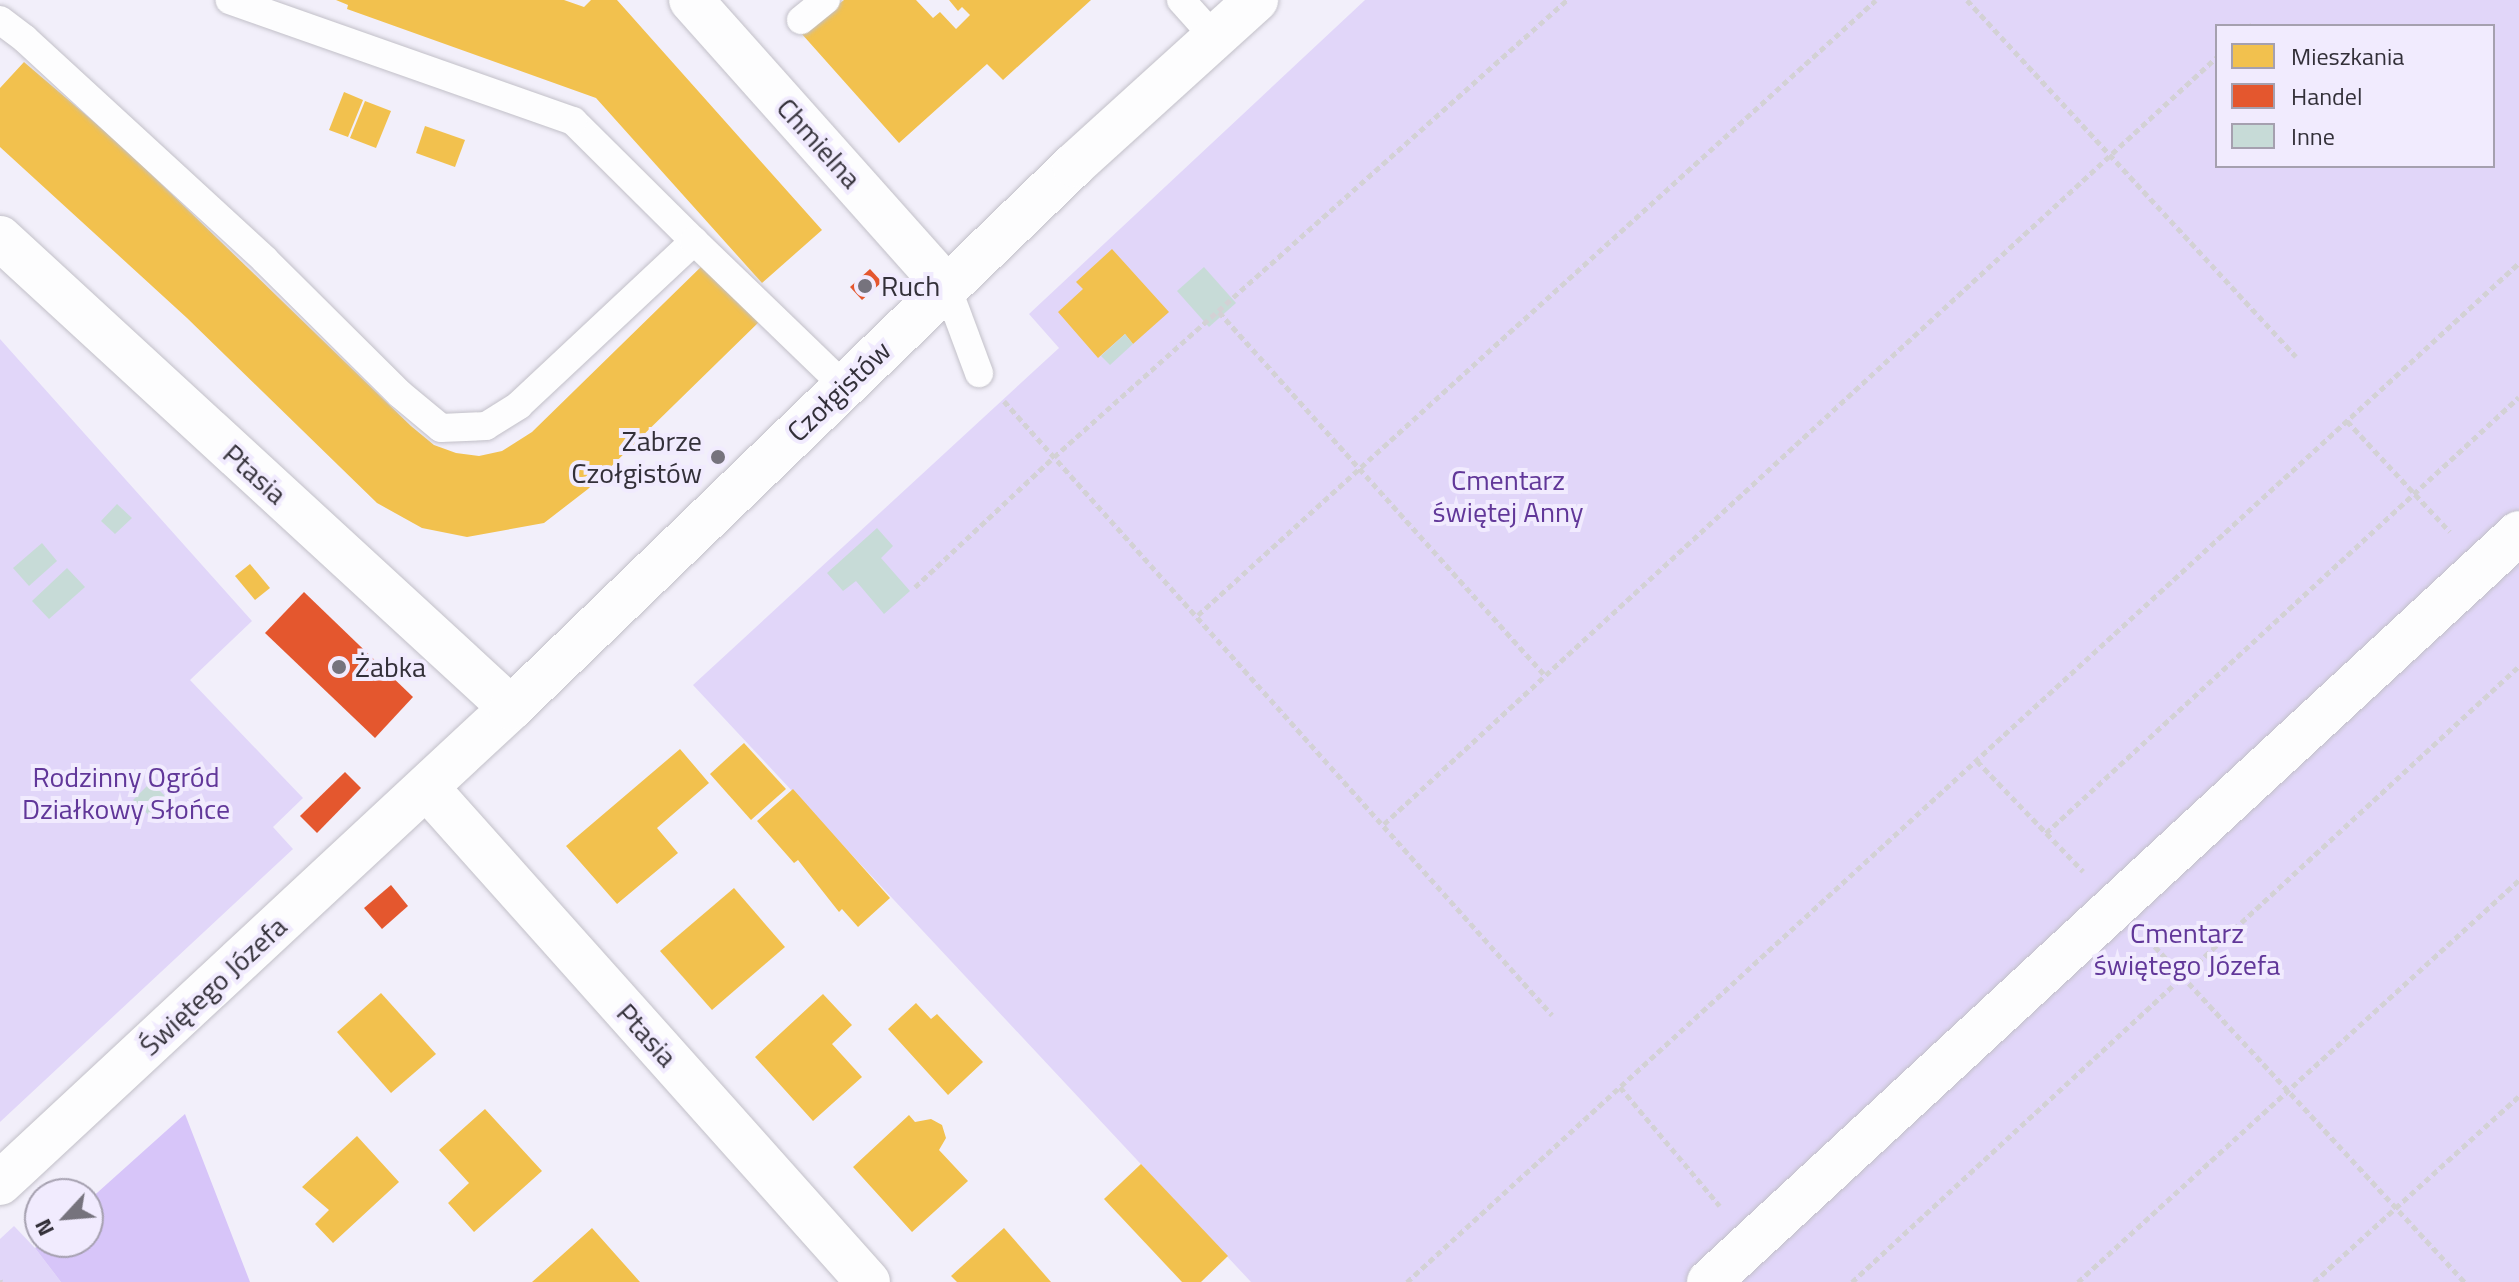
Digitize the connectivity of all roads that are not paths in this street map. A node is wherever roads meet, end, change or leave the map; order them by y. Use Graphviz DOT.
graph roads {
  1 [pos="230,0"];
  2 [pos="691,0"];
  3 [pos="826,0"];
  4 [pos="1181,0"];
  5 [pos="1256,0"];
  6 [pos="0,20"];
  7 [pos="801,20"];
  8 [pos="1215,38"];
  9 [pos="0,238"];
  10 [pos="694,241"];
  11 [pos="947,287"];
  12 [pos="979,373"];
  13 [pos="844,386"];
  14 [pos="2519,533"];
  15 [pos="511,708"];
  16 [pos="427,788"];
  17 [pos="0,1183"];
  18 [pos="868,1282"];
  19 [pos="1709,1282"];
  1 -- 10 [label="lane"];
  2 -- 11 [label="street, Chmielna"];
  3 -- 7 [label="lane"];
  4 -- 8 [label="lane"];
  5 -- 8 [label="street, Czołgistów"];
  6 -- 10 [label="lane"];
  8 -- 11 [label="street, Czołgistów"];
  9 -- 15 [label="street, Ptasia"];
  10 -- 13 [label="lane"];
  11 -- 12 [label="lane"];
  11 -- 13 [label="street, Czołgistów"];
  13 -- 15 [label="street, Czołgistów"];
  14 -- 19 [label="street"];
  15 -- 16 [label="street, Czołgistów"];
  16 -- 17 [label="street, Świętego Józefa"];
  16 -- 18 [label="street, Ptasia"];
}
